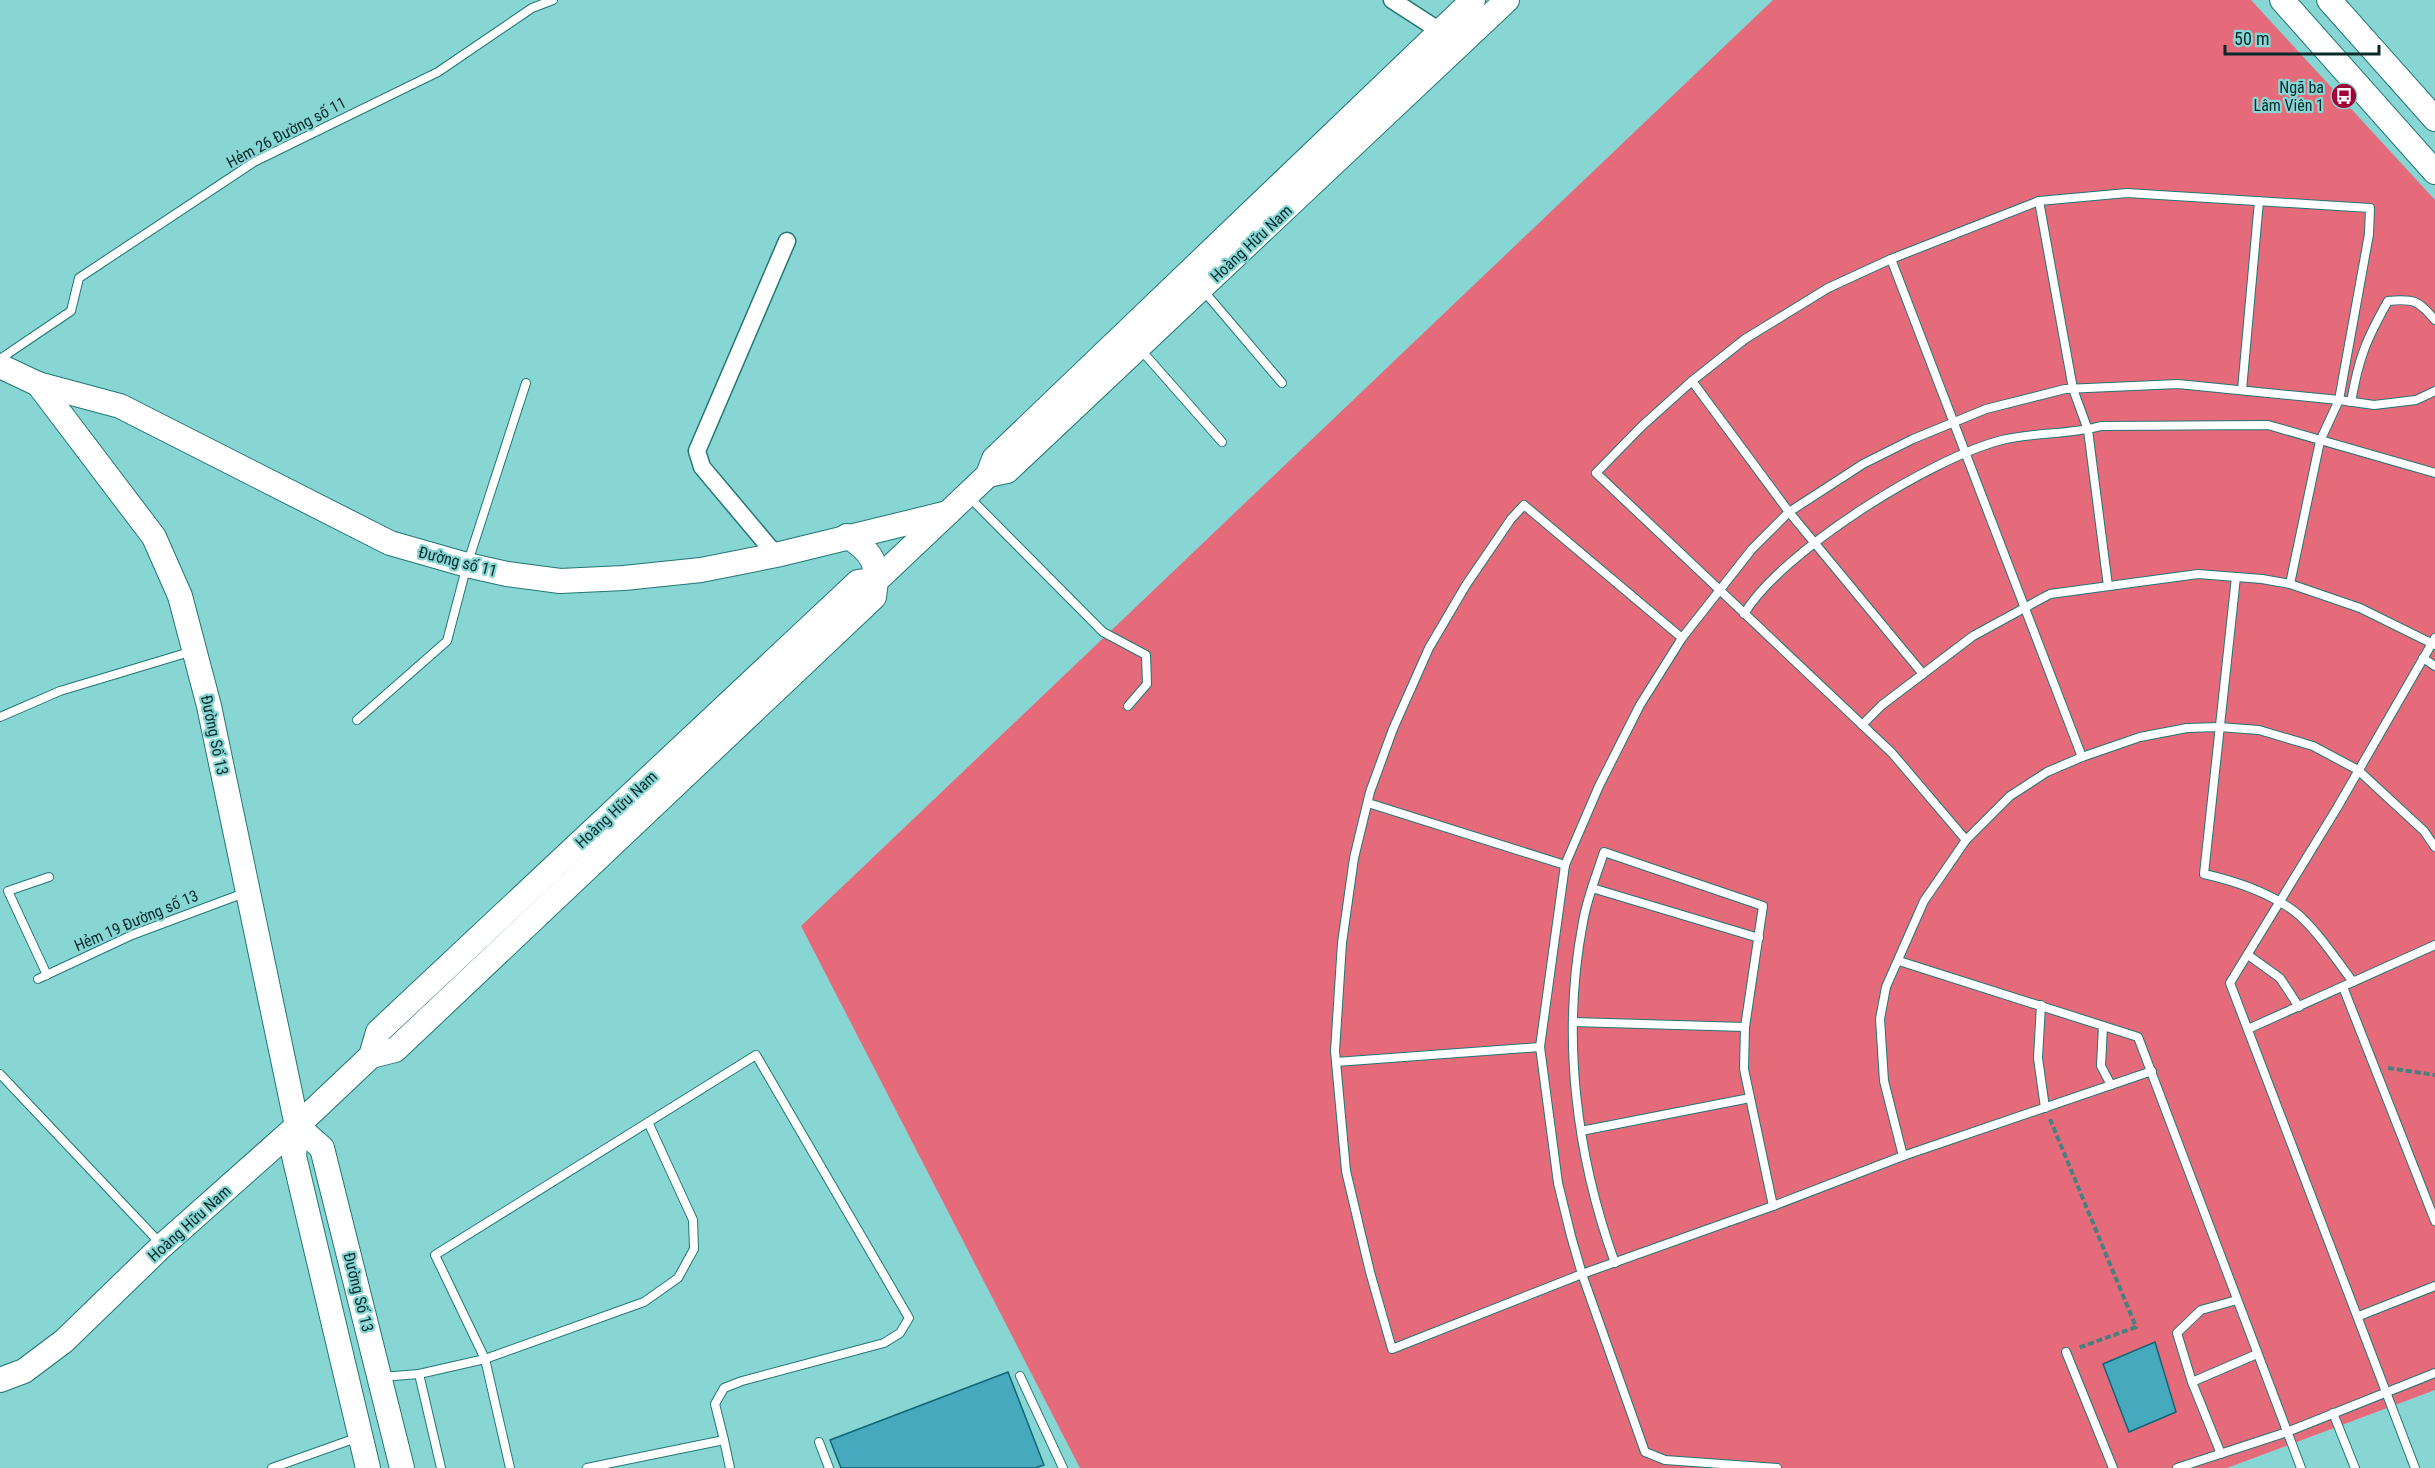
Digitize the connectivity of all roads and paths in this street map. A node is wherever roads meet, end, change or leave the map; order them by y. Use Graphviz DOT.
graph roads {
  1 [pos="553,0"];
  2 [pos="1392,0"];
  3 [pos="1473,0"];
  4 [pos="1507,0"];
  5 [pos="2282,0"];
  6 [pos="2329,0"];
  7 [pos="1448,39"];
  8 [pos="2435,119"];
  9 [pos="2435,172"];
  10 [pos="2039,201"];
  11 [pos="2259,201"];
  12 [pos="787,241"];
  13 [pos="1891,260"];
  14 [pos="1202,289"];
  15 [pos="2435,320"];
  16 [pos="1138,347"];
  17 [pos="0,359"];
  18 [pos="0,366"];
  19 [pos="1692,381"];
  20 [pos="1282,382"];
  21 [pos="526,383"];
  22 [pos="38,384"];
  23 [pos="2073,389"];
  24 [pos="2242,390"];
  25 [pos="2435,391"];
  26 [pos="2339,400"];
  27 [pos="2351,402"];
  28 [pos="1953,424"];
  29 [pos="2088,430"];
  30 [pos="2320,441"];
  31 [pos="1222,442"];
  32 [pos="1967,453"];
  33 [pos="2435,473"];
  34 [pos="988,475"];
  35 [pos="967,495"];
  36 [pos="1789,512"];
  37 [pos="948,513"];
  38 [pos="848,536"];
  39 [pos="1814,544"];
  40 [pos="776,555"];
  41 [pos="467,565"];
  42 [pos="2236,577"];
  43 [pos="877,580"];
  44 [pos="2290,584"];
  45 [pos="2108,586"];
  46 [pos="1718,590"];
  47 [pos="2025,607"];
  48 [pos="1744,614"];
  49 [pos="1682,638"];
  50 [pos="2434,642"];
  51 [pos="196,650"];
  52 [pos="2423,658"];
  53 [pos="2435,666"];
  54 [pos="1923,674"];
  55 [pos="1128,706"];
  56 [pos="0,717"];
  57 [pos="357,720"];
  58 [pos="1862,725"];
  59 [pos="2219,727"];
  60 [pos="2082,757"];
  61 [pos="2358,770"];
  62 [pos="1368,803"];
  63 [pos="1966,840"];
  64 [pos="2434,845"];
  65 [pos="1565,865"];
  66 [pos="49,877"];
  67 [pos="1592,888"];
  68 [pos="247,892"];
  69 [pos="2279,903"];
  70 [pos="1759,938"];
  71 [pos="2435,945"];
  72 [pos="2248,955"];
  73 [pos="1899,961"];
  74 [pos="47,975"];
  75 [pos="38,979"];
  76 [pos="2353,982"];
  77 [pos="2343,987"];
  78 [pos="2041,1005"];
  79 [pos="2299,1007"];
  80 [pos="1573,1022"];
  81 [pos="2103,1026"];
  82 [pos="1746,1027"];
  83 [pos="2248,1029"];
  84 [pos="1540,1047"];
  85 [pos="1336,1062"];
  86 [pos="2374,1066"];
  87 [pos="2152,1071"];
  88 [pos="0,1074"];
  89 [pos="2435,1075"];
  90 [pos="2110,1085"];
  91 [pos="1750,1098"];
  92 [pos="2045,1108"];
  93 [pos="648,1122"];
  94 [pos="297,1126"];
  95 [pos="1581,1131"];
  96 [pos="1903,1156"];
  97 [pos="1773,1206"];
  98 [pos="2435,1221"];
  99 [pos="162,1246"];
  100 [pos="1615,1263"];
  101 [pos="1582,1275"];
  102 [pos="2435,1286"];
  103 [pos="2237,1300"];
  104 [pos="2359,1316"];
  105 [pos="2066,1352"];
  106 [pos="2257,1354"];
  107 [pos="485,1359"];
  108 [pos="2435,1373"];
  109 [pos="419,1374"];
  110 [pos="1020,1376"];
  111 [pos="380,1377"];
  112 [pos="0,1380"];
  113 [pos="2192,1382"];
  114 [pos="2386,1392"];
  115 [pos="2333,1413"];
  116 [pos="2287,1432"];
  117 [pos="362,1435"];
  118 [pos="724,1440"];
  119 [pos="819,1442"];
  120 [pos="2221,1454"];
  121 [pos="365,1467"];
  122 [pos="272,1468"];
  123 [pos="402,1468"];
  124 [pos="441,1468"];
  125 [pos="510,1468"];
  126 [pos="587,1468"];
  127 [pos="730,1468"];
  128 [pos="829,1468"];
  129 [pos="1063,1468"];
  130 [pos="1777,1468"];
  131 [pos="2113,1468"];
  132 [pos="2177,1468"];
  133 [pos="2301,1468"];
  134 [pos="2355,1468"];
  135 [pos="2415,1468"];
  1 -- 17 [label="lane, Hẻm 26 Đường số 11"];
  2 -- 7 [label="street"];
  3 -- 7 [label="street, Hoàng Hữu Nam"];
  4 -- 7 [label="street, Hoàng Hữu Nam"];
  5 -- 9 [label="street"];
  6 -- 8 [label="street"];
  7 -- 14 [label="street, Hoàng Hữu Nam"];
  7 -- 34 [label="street, Hoàng Hữu Nam"];
  10 -- 11 [label="lane"];
  10 -- 13 [label="lane"];
  10 -- 23 [label="lane"];
  11 -- 24 [label="lane"];
  11 -- 26 [label="lane"];
  12 -- 40 [label="street"];
  13 -- 19 [label="lane"];
  13 -- 28 [label="lane"];
  14 -- 16 [label="street, Hoàng Hữu Nam"];
  14 -- 20 [label="lane"];
  15 -- 27 [label="lane"];
  16 -- 31 [label="lane"];
  16 -- 34 [label="street, Hoàng Hữu Nam"];
  18 -- 22 [label="street, Đường số 11"];
  19 -- 36 [label="lane"];
  19 -- 46 [label="lane"];
  21 -- 41 [label="lane"];
  22 -- 41 [label="street, Đường số 11"];
  22 -- 51 [label="street, Đường Số 13"];
  23 -- 24 [label="lane"];
  23 -- 28 [label="lane"];
  23 -- 29 [label="lane"];
  24 -- 26 [label="lane"];
  25 -- 27 [label="lane"];
  26 -- 27 [label="lane"];
  26 -- 30 [label="lane"];
  28 -- 32 [label="lane"];
  28 -- 36 [label="lane"];
  29 -- 30 [label="lane"];
  29 -- 32 [label="lane"];
  29 -- 45 [label="lane"];
  30 -- 33 [label="lane"];
  30 -- 44 [label="lane"];
  32 -- 39 [label="lane"];
  32 -- 47 [label="lane"];
  34 -- 35 [label="street, Hoàng Hữu Nam"];
  35 -- 37 [label="street, Hoàng Hữu Nam"];
  35 -- 55 [label="lane"];
  36 -- 39 [label="lane"];
  36 -- 46 [label="lane"];
  37 -- 38 [label="street, Đường số 11"];
  37 -- 43 [label="street, Hoàng Hữu Nam"];
  38 -- 40 [label="street, Đường số 11"];
  38 -- 43 [label="street"];
  39 -- 48 [label="lane"];
  39 -- 54 [label="lane"];
  40 -- 41 [label="street, Đường số 11"];
  41 -- 57 [label="lane"];
  42 -- 44 [label="lane"];
  42 -- 45 [label="lane"];
  42 -- 59 [label="lane"];
  43 -- 94 [label="street, Hoàng Hữu Nam"];
  44 -- 50 [label="lane"];
  45 -- 47 [label="lane"];
  46 -- 48 [label="lane"];
  46 -- 49 [label="lane"];
  47 -- 54 [label="lane"];
  47 -- 60 [label="lane"];
  48 -- 58 [label="lane"];
  49 -- 62 [label="lane"];
  49 -- 65 [label="lane"];
  50 -- 52 [label="lane"];
  51 -- 56 [label="lane"];
  51 -- 68 [label="street, Đường Số 13"];
  52 -- 53 [label="lane"];
  52 -- 61 [label="lane"];
  54 -- 58 [label="lane"];
  58 -- 63 [label="lane"];
  59 -- 60 [label="lane"];
  59 -- 61 [label="lane"];
  59 -- 69 [label="lane"];
  60 -- 63 [label="lane"];
  61 -- 64 [label="lane"];
  61 -- 69 [label="lane"];
  62 -- 65 [label="lane"];
  62 -- 85 [label="lane"];
  63 -- 73 [label="lane"];
  65 -- 84 [label="lane"];
  66 -- 74 [label="lane"];
  67 -- 70 [label="lane"];
  67 -- 70 [label="lane"];
  67 -- 80 [label="lane"];
  68 -- 74 [label="lane, Hẻm 19 Đường số 13"];
  68 -- 94 [label="street, Đường Số 13"];
  69 -- 72 [label="lane"];
  69 -- 76 [label="lane"];
  70 -- 82 [label="lane"];
  71 -- 76 [label="lane"];
  72 -- 79 [label="lane"];
  72 -- 83 [label="lane"];
  73 -- 78 [label="lane"];
  73 -- 96 [label="lane"];
  74 -- 75 [label="lane, Hẻm 19 Đường số 13"];
  76 -- 77 [label="lane"];
  77 -- 79 [label="lane"];
  77 -- 86 [label="lane"];
  78 -- 81 [label="lane"];
  78 -- 92 [label="lane"];
  79 -- 83 [label="lane"];
  80 -- 82 [label="lane"];
  80 -- 95 [label="lane"];
  81 -- 87 [label="lane"];
  81 -- 90 [label="lane"];
  82 -- 91 [label="lane"];
  83 -- 104 [label="lane"];
  84 -- 85 [label="lane"];
  84 -- 101 [label="lane"];
  85 -- 101 [label="lane"];
  86 -- 89 [label="path"];
  86 -- 98 [label="lane"];
  87 -- 90 [label="lane"];
  87 -- 103 [label="lane"];
  88 -- 99 [label="lane"];
  90 -- 92 [label="lane"];
  91 -- 95 [label="lane"];
  91 -- 97 [label="lane"];
  92 -- 96 [label="lane"];
  92 -- 105 [label="path"];
  93 -- 107 [label="lane"];
  93 -- 107 [label="lane"];
  93 -- 118 [label="lane"];
  94 -- 99 [label="street, Hoàng Hữu Nam"];
  94 -- 111 [label="street, Đường Số 13"];
  94 -- 117 [label="street, Đường Số 13"];
  95 -- 100 [label="lane"];
  96 -- 97 [label="lane"];
  97 -- 100 [label="lane"];
  99 -- 112 [label="street, Hoàng Hữu Nam"];
  100 -- 101 [label="lane"];
  101 -- 130 [label="lane"];
  102 -- 104 [label="lane"];
  103 -- 106 [label="lane"];
  103 -- 113 [label="lane"];
  104 -- 114 [label="lane"];
  105 -- 131 [label="lane"];
  106 -- 113 [label="lane"];
  106 -- 116 [label="lane"];
  107 -- 109 [label="lane"];
  107 -- 125 [label="lane"];
  108 -- 114 [label="lane"];
  109 -- 111 [label="lane"];
  109 -- 124 [label="lane"];
  110 -- 129 [label="lane"];
  111 -- 123 [label="street, Đường Số 13"];
  113 -- 120 [label="lane"];
  114 -- 115 [label="lane"];
  114 -- 135 [label="lane"];
  115 -- 116 [label="lane"];
  115 -- 134 [label="lane"];
  116 -- 120 [label="lane"];
  116 -- 133 [label="lane"];
  117 -- 121 [label="street, Đường Số 13"];
  117 -- 122 [label="lane"];
  118 -- 126 [label="lane"];
  118 -- 127 [label="lane"];
  119 -- 128 [label="lane"];
  120 -- 132 [label="lane"];
}
